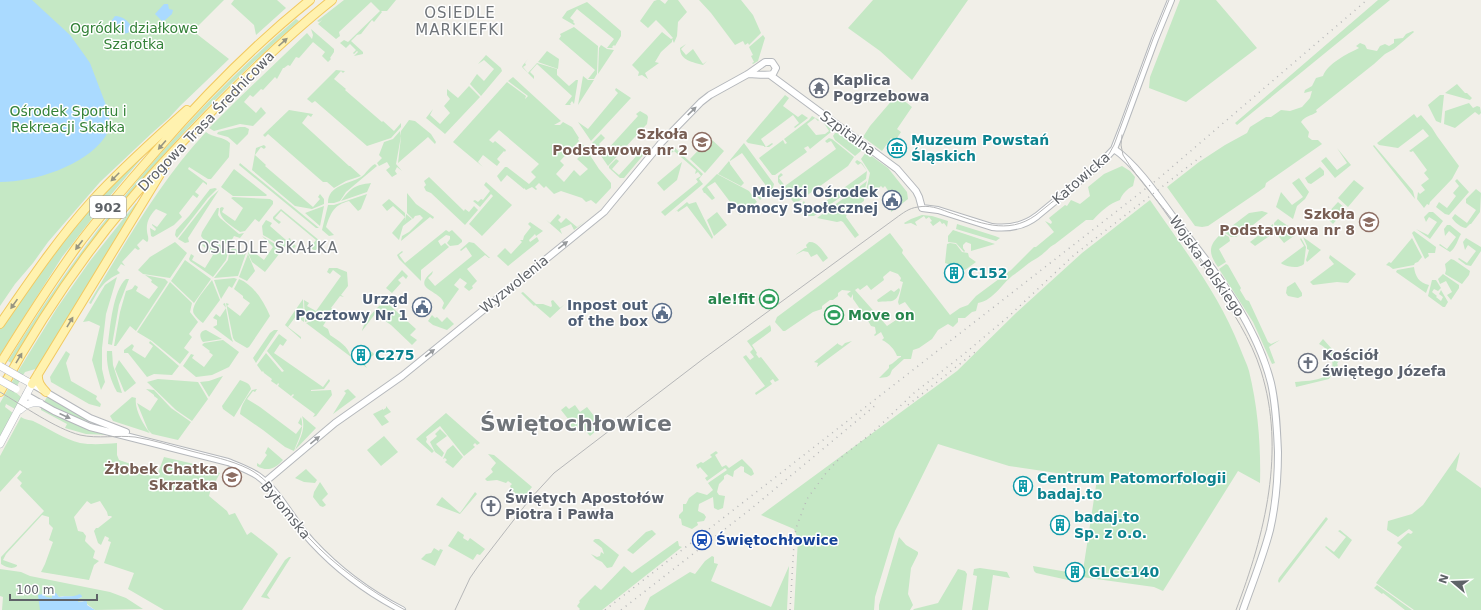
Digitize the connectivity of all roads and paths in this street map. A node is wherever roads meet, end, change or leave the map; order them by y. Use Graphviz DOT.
graph roads {
  1 [pos="310,0"];
  2 [pos="332,0"];
  3 [pos="1171,0"];
  4 [pos="236,65"];
  5 [pos="763,65"];
  6 [pos="776,71"];
  7 [pos="748,74"];
  8 [pos="768,75"];
  9 [pos="781,83"];
  10 [pos="176,149"];
  11 [pos="1114,149"];
  12 [pos="922,208"];
  13 [pos="0,323"];
  14 [pos="0,365"];
  15 [pos="38,374"];
  16 [pos="0,380"];
  17 [pos="32,384"];
  18 [pos="0,392"];
  19 [pos="46,392"];
  20 [pos="26,395"];
  21 [pos="40,403"];
  22 [pos="17,413"];
  23 [pos="98,421"];
  24 [pos="90,426"];
  25 [pos="154,442"];
  26 [pos="0,444"];
  27 [pos="265,482"];
  28 [pos="402,610"];
  29 [pos="1243,610"];
  1 -- 4 [label="main road, Drogowa Trasa Średnicowa / 902"];
  10 -- 2 [label="main road, Drogowa Trasa Średnicowa / 902, one-way"];
  3 -- 11 [label="street, Katowicka"];
  4 -- 13 [label="main road, one-way"];
  4 -- 14 [label="main road, Drogowa Trasa Średnicowa / 902, one-way"];
  5 -- 6 [label="street"];
  5 -- 7 [label="street, Wyzwolenia"];
  5 -- 8 [label="street"];
  6 -- 8 [label="street"];
  6 -- 9 [label="street, Szpitalna"];
  7 -- 8 [label="street, Wyzwolenia"];
  27 -- 7 [label="street, Wyzwolenia, one-way"];
  8 -- 9 [label="street, Szpitalna"];
  9 -- 12 [label="street, Szpitalna"];
  15 -- 10 [label="main road, one-way"];
  18 -- 10 [label="main road, Drogowa Trasa Średnicowa / 902, one-way"];
  11 -- 12 [label="street, Katowicka"];
  11 -- 29 [label="street, Wojska Polskiego"];
  14 -- 17 [label="main road, Bytomska, bridge"];
  15 -- 17 [label="main road"];
  15 -- 19 [label="main road"];
  16 -- 20 [label="main road, Bytomska, bridge"];
  17 -- 19 [label="street, Bytomska"];
  17 -- 20 [label="main road"];
  19 -- 23 [label="street, Bytomska"];
  20 -- 21 [label="street, Bytomska"];
  20 -- 22 [label="main road"];
  21 -- 22 [label="main road"];
  21 -- 24 [label="street, Bytomska, one-way"];
  22 -- 26 [label="main road"];
  23 -- 24 [label="street"];
  23 -- 25 [label="street, Bytomska"];
  24 -- 25 [label="street, Bytomska"];
  25 -- 27 [label="street, Bytomska"];
  27 -- 28 [label="street, Bytomska"];
}
